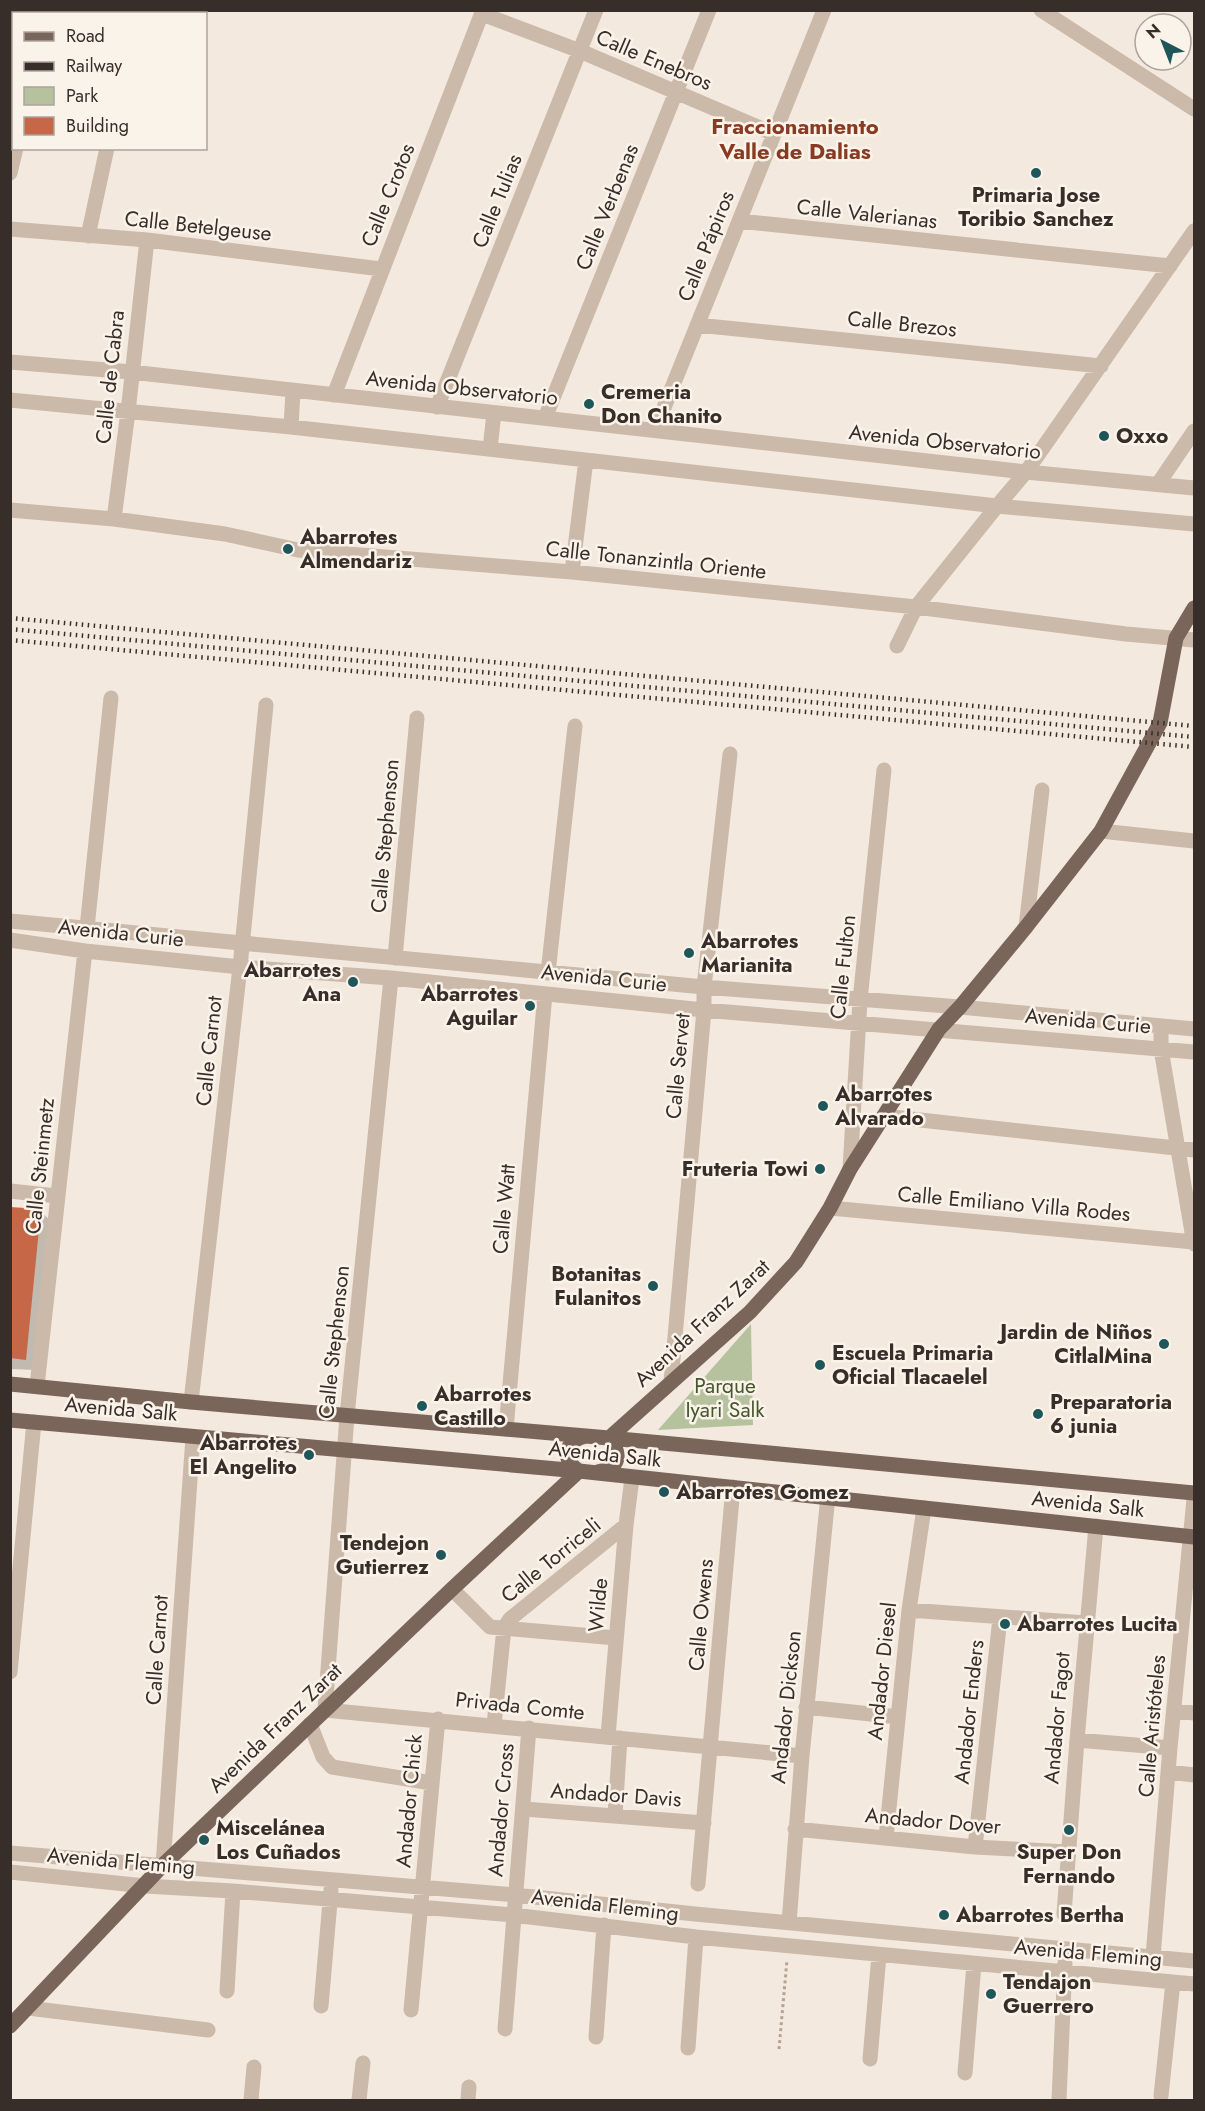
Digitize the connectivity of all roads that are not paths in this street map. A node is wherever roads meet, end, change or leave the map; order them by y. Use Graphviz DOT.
graph roads {
  1 [pos="596,10"];
  2 [pos="709,10"];
  3 [pos="824,10"];
  4 [pos="1041,10"];
  5 [pos="483,12"];
  6 [pos="580,51"];
  7 [pos="676,92"];
  8 [pos="1194,109"];
  9 [pos="774,134"];
  10 [pos="16,150"];
  11 [pos="107,150"];
  12 [pos="10,172"];
  13 [pos="739,222"];
  14 [pos="10,229"];
  15 [pos="1194,231"];
  16 [pos="88,236"];
  17 [pos="147,240"];
  18 [pos="1170,266"];
  19 [pos="381,269"];
  20 [pos="697,325"];
  21 [pos="10,362"];
  22 [pos="1101,366"];
  23 [pos="131,372"];
  24 [pos="294,391"];
  25 [pos="334,395"];
  26 [pos="10,400"];
  27 [pos="437,407"];
  28 [pos="128,412"];
  29 [pos="494,412"];
  30 [pos="545,418"];
  31 [pos="291,427"];
  32 [pos="655,430"];
  33 [pos="1194,431"];
  34 [pos="490,449"];
  35 [pos="586,460"];
  36 [pos="1026,472"];
  37 [pos="1158,484"];
  38 [pos="1194,488"];
  39 [pos="997,506"];
  40 [pos="10,510"];
  41 [pos="114,519"];
  42 [pos="1194,524"];
  43 [pos="572,572"];
  44 [pos="916,607"];
  45 [pos="1194,608"];
  46 [pos="1176,638"];
  47 [pos="1194,640"];
  48 [pos="897,646"];
  49 [pos="111,698"];
  50 [pos="266,705"];
  51 [pos="417,718"];
  52 [pos="575,726"];
  53 [pos="730,754"];
  54 [pos="885,770"];
  55 [pos="1041,790"];
  56 [pos="1101,831"];
  57 [pos="1194,840"];
  58 [pos="10,921"];
  59 [pos="1026,927"];
  60 [pos="87,928"];
  61 [pos="10,940"];
  62 [pos="241,943"];
  63 [pos="85,951"];
  64 [pos="395,958"];
  65 [pos="240,967"];
  66 [pos="548,973"];
  67 [pos="391,978"];
  68 [pos="704,987"];
  69 [pos="545,994"];
  70 [pos="860,1000"];
  71 [pos="960,1007"];
  72 [pos="704,1010"];
  73 [pos="858,1022"];
  74 [pos="1161,1026"];
  75 [pos="939,1029"];
  76 [pos="1194,1029"];
  77 [pos="1161,1049"];
  78 [pos="1194,1052"];
  79 [pos="884,1116"];
  80 [pos="1187,1150"];
  81 [pos="850,1169"];
  82 [pos="10,1191"];
  83 [pos="57,1196"];
  84 [pos="830,1208"];
  85 [pos="1194,1243"];
  86 [pos="671,1382"];
  87 [pos="10,1384"];
  88 [pos="37,1386"];
  89 [pos="191,1402"];
  90 [pos="347,1416"];
  91 [pos="10,1420"];
  92 [pos="34,1422"];
  93 [pos="506,1429"];
  94 [pos="586,1436"];
  95 [pos="193,1437"];
  96 [pos="609,1438"];
  97 [pos="345,1451"];
  98 [pos="586,1472"];
  99 [pos="632,1478"];
  100 [pos="734,1487"];
  101 [pos="1194,1493"];
  102 [pos="828,1496"];
  103 [pos="1194,1500"];
  104 [pos="924,1508"];
  105 [pos="626,1526"];
  106 [pos="1096,1526"];
  107 [pos="1193,1537"];
  108 [pos="452,1589"];
  109 [pos="909,1610"];
  110 [pos="13,1614"];
  111 [pos="1000,1618"];
  112 [pos="1086,1623"];
  113 [pos="504,1628"];
  114 [pos="616,1638"];
  115 [pos="10,1672"];
  116 [pos="806,1707"];
  117 [pos="325,1710"];
  118 [pos="1174,1710"];
  119 [pos="1194,1713"];
  120 [pos="898,1717"];
  121 [pos="438,1719"];
  122 [pos="310,1724"];
  123 [pos="494,1725"];
  124 [pos="529,1728"];
  125 [pos="614,1737"];
  126 [pos="1077,1740"];
  127 [pos="710,1747"];
  128 [pos="1170,1748"];
  129 [pos="801,1756"];
  130 [pos="1169,1772"];
  131 [pos="1194,1775"];
  132 [pos="432,1784"];
  133 [pos="524,1809"];
  134 [pos="615,1815"];
  135 [pos="704,1823"];
  136 [pos="795,1829"];
  137 [pos="886,1838"];
  138 [pos="975,1847"];
  139 [pos="1068,1851"];
  140 [pos="10,1853"];
  141 [pos="163,1865"];
  142 [pos="10,1872"];
  143 [pos="332,1880"];
  144 [pos="698,1884"];
  145 [pos="145,1886"];
  146 [pos="422,1887"];
  147 [pos="233,1891"];
  148 [pos="514,1895"];
  149 [pos="330,1900"];
  150 [pos="421,1907"];
  151 [pos="1064,1914"];
  152 [pos="513,1915"];
  153 [pos="789,1923"];
  154 [pos="604,1925"];
  155 [pos="696,1937"];
  156 [pos="1065,1949"];
  157 [pos="879,1955"];
  158 [pos="1153,1957"];
  159 [pos="1194,1961"];
  160 [pos="974,1964"];
  161 [pos="1065,1973"];
  162 [pos="1173,1982"];
  163 [pos="1194,1984"];
  164 [pos="227,1991"];
  165 [pos="321,2006"];
  166 [pos="28,2008"];
  167 [pos="411,2010"];
  168 [pos="10,2026"];
  169 [pos="505,2029"];
  170 [pos="208,2030"];
  171 [pos="596,2037"];
  172 [pos="688,2048"];
  173 [pos="870,2059"];
  174 [pos="363,2063"];
  175 [pos="254,2067"];
  176 [pos="965,2073"];
  177 [pos="1161,2096"];
  178 [pos="251,2100"];
  179 [pos="359,2100"];
  180 [pos="1059,2100"];
  1 -- 6 [label="street, Calle Tulias"];
  2 -- 7 [label="street, Calle Verbenas"];
  3 -- 9 [label="street, Calle Pápiros"];
  4 -- 8 [label="street"];
  5 -- 6 [label="street, Calle Enebros"];
  5 -- 19 [label="street, Calle Crotos"];
  6 -- 7 [label="street, Calle Enebros"];
  6 -- 27 [label="street, Calle Tulias"];
  7 -- 9 [label="street, Calle Enebros"];
  7 -- 30 [label="street, Calle Verbenas"];
  9 -- 13 [label="street, Calle Pápiros"];
  10 -- 12 [label="street"];
  11 -- 16 [label="street"];
  13 -- 18 [label="street, Calle Valerianas"];
  13 -- 20 [label="street, Calle Pápiros"];
  14 -- 16 [label="street, Calle Betelgeuse"];
  15 -- 18 [label="street"];
  16 -- 17 [label="street, Calle Betelgeuse"];
  17 -- 19 [label="street, Calle Betelgeuse"];
  17 -- 23 [label="street, Calle de Cabra"];
  18 -- 22 [label="street"];
  19 -- 25 [label="street, Calle Crotos"];
  20 -- 22 [label="street, Calle Brezos"];
  20 -- 32 [label="street, Calle Pápiros"];
  21 -- 23 [label="street, Avenida Observatorio"];
  22 -- 36 [label="street"];
  23 -- 24 [label="street, Avenida Observatorio"];
  23 -- 28 [label="street, Calle de Cabra"];
  24 -- 25 [label="street, Avenida Observatorio"];
  24 -- 31 [label="street"];
  25 -- 27 [label="street, Avenida Observatorio"];
  26 -- 28 [label="street"];
  27 -- 29 [label="street, Avenida Observatorio"];
  28 -- 31 [label="street"];
  28 -- 41 [label="street, Calle de Cabra"];
  29 -- 30 [label="street, Avenida Observatorio"];
  29 -- 34 [label="street"];
  30 -- 32 [label="street, Avenida Observatorio"];
  31 -- 34 [label="street"];
  32 -- 36 [label="street, Avenida Observatorio"];
  33 -- 37 [label="street"];
  34 -- 35 [label="street"];
  35 -- 39 [label="street"];
  35 -- 43 [label="street"];
  36 -- 37 [label="street, Avenida Observatorio"];
  36 -- 39 [label="street"];
  37 -- 38 [label="street, Avenida Observatorio"];
  39 -- 42 [label="street"];
  39 -- 44 [label="street"];
  40 -- 41 [label="street, Calle Tonanzintla Oriente"];
  41 -- 43 [label="street, Calle Tonanzintla Oriente"];
  43 -- 44 [label="street, Calle Tonanzintla Oriente"];
  44 -- 46 [label="street, Calle Tonanzintla Oriente"];
  44 -- 48 [label="street"];
  45 -- 46 [label="main road"];
  46 -- 47 [label="street, Calle Tonanzintla Oriente"];
  46 -- 56 [label="main road, Avenida Franz Zarat"];
  49 -- 60 [label="street"];
  50 -- 62 [label="street, Calle Carnot"];
  51 -- 64 [label="street, Calle Stephenson"];
  52 -- 66 [label="street"];
  53 -- 68 [label="street, Calle Servet"];
  54 -- 70 [label="street, Calle Fulton"];
  55 -- 59 [label="street"];
  56 -- 57 [label="street"];
  56 -- 59 [label="main road, Avenida Franz Zarat"];
  58 -- 60 [label="street, Avenida Curie"];
  59 -- 71 [label="main road, Avenida Franz Zarat"];
  60 -- 62 [label="street, Avenida Curie"];
  61 -- 63 [label="street, Avenida Curie"];
  62 -- 64 [label="street, Avenida Curie"];
  62 -- 65 [label="street, Calle Carnot"];
  63 -- 65 [label="street, Avenida Curie"];
  63 -- 83 [label="street, Calle Steinmetz"];
  64 -- 66 [label="street, Avenida Curie"];
  65 -- 67 [label="street, Avenida Curie"];
  65 -- 89 [label="street, Calle Carnot"];
  66 -- 68 [label="street, Avenida Curie"];
  67 -- 69 [label="street, Avenida Curie"];
  67 -- 90 [label="street, Calle Stephenson"];
  68 -- 70 [label="street, Avenida Curie"];
  68 -- 72 [label="street, Calle Servet"];
  69 -- 72 [label="street, Avenida Curie"];
  69 -- 93 [label="street, Calle Watt"];
  70 -- 71 [label="street, Avenida Curie"];
  70 -- 73 [label="street, Calle Fulton"];
  71 -- 74 [label="street, Avenida Curie"];
  71 -- 75 [label="main road, Avenida Franz Zarat"];
  72 -- 73 [label="street, Avenida Curie"];
  72 -- 86 [label="street, Calle Servet"];
  73 -- 75 [label="street, Avenida Curie"];
  73 -- 81 [label="street, Calle Fulton"];
  74 -- 76 [label="street, Avenida Curie"];
  74 -- 77 [label="street"];
  75 -- 77 [label="street, Avenida Curie"];
  75 -- 79 [label="main road, Avenida Franz Zarat"];
  77 -- 78 [label="street, Avenida Curie"];
  77 -- 80 [label="street"];
  79 -- 80 [label="street"];
  79 -- 81 [label="main road, Avenida Franz Zarat"];
  80 -- 85 [label="street"];
  81 -- 84 [label="main road, Avenida Franz Zarat"];
  82 -- 83 [label="street"];
  83 -- 88 [label="street, Calle Steinmetz"];
  84 -- 85 [label="street, Calle Emiliano Villa Rodes"];
  84 -- 86 [label="main road, Avenida Franz Zarat"];
  86 -- 96 [label="main road, Avenida Franz Zarat"];
  87 -- 88 [label="main road, Avenida Salk"];
  88 -- 89 [label="main road, Avenida Salk"];
  89 -- 90 [label="main road, Avenida Salk"];
  90 -- 93 [label="main road, Avenida Salk"];
  90 -- 97 [label="street, Calle Stephenson"];
  91 -- 92 [label="main road, Avenida Salk"];
  92 -- 95 [label="main road, Avenida Salk"];
  92 -- 110 [label="street"];
  93 -- 94 [label="main road, Avenida Salk"];
  94 -- 96 [label="main road, Avenida Salk"];
  94 -- 98 [label="main road"];
  95 -- 97 [label="main road, Avenida Salk"];
  95 -- 141 [label="street, Calle Carnot"];
  96 -- 98 [label="main road"];
  96 -- 101 [label="main road, Avenida Salk"];
  97 -- 98 [label="main road, Avenida Salk"];
  97 -- 117 [label="street, Calle Stephenson"];
  98 -- 99 [label="main road, Avenida Salk"];
  98 -- 108 [label="main road, Avenida Franz Zarat"];
  99 -- 100 [label="main road, Avenida Salk"];
  99 -- 105 [label="street, Wilde"];
  100 -- 102 [label="main road, Avenida Salk"];
  100 -- 127 [label="street, Calle Owens"];
  102 -- 104 [label="main road, Avenida Salk"];
  102 -- 116 [label="street, Andador Dickson"];
  103 -- 107 [label="street, Calle Aristóteles"];
  104 -- 106 [label="main road, Avenida Salk"];
  104 -- 109 [label="street, Andador Diesel"];
  105 -- 113 [label="street, Calle Torriceli"];
  105 -- 114 [label="street, Wilde"];
  106 -- 107 [label="main road, Avenida Salk"];
  106 -- 112 [label="street, Andador Fagot"];
  107 -- 118 [label="street, Calle Aristóteles"];
  108 -- 113 [label="street, Calle Torriceli"];
  108 -- 117 [label="main road, Avenida Franz Zarat"];
  109 -- 111 [label="street"];
  109 -- 120 [label="street, Andador Diesel"];
  110 -- 115 [label="street"];
  111 -- 112 [label="street"];
  111 -- 138 [label="street, Andador Enders"];
  112 -- 126 [label="street, Andador Fagot"];
  113 -- 114 [label="street, Calle Torriceli"];
  113 -- 123 [label="street"];
  114 -- 125 [label="street, Wilde"];
  116 -- 120 [label="street"];
  116 -- 129 [label="street, Andador Dickson"];
  117 -- 121 [label="street, Privada Comte"];
  117 -- 122 [label="main road, Avenida Franz Zarat"];
  118 -- 119 [label="street"];
  118 -- 128 [label="street, Calle Aristóteles"];
  120 -- 137 [label="street, Andador Diesel"];
  121 -- 123 [label="street, Privada Comte"];
  121 -- 132 [label="street, Andador Chick"];
  122 -- 132 [label="street"];
  122 -- 141 [label="main road, Avenida Franz Zarat"];
  123 -- 124 [label="street, Privada Comte"];
  124 -- 125 [label="street, Privada Comte"];
  124 -- 133 [label="street, Andador Cross"];
  125 -- 127 [label="street, Privada Comte"];
  125 -- 134 [label="street, Wilde"];
  126 -- 128 [label="street"];
  126 -- 139 [label="street, Andador Fagot"];
  127 -- 129 [label="street, Privada Comte"];
  127 -- 135 [label="street, Calle Owens"];
  128 -- 130 [label="street, Calle Aristóteles"];
  129 -- 136 [label="street, Andador Dickson"];
  130 -- 131 [label="street"];
  130 -- 158 [label="street, Calle Aristóteles"];
  132 -- 146 [label="street, Andador Chick"];
  133 -- 134 [label="street, Andador Davis"];
  133 -- 148 [label="street, Andador Cross"];
  134 -- 135 [label="street, Andador Davis"];
  135 -- 144 [label="street, Calle Owens"];
  136 -- 137 [label="street, Andador Dover"];
  136 -- 153 [label="street, Andador Dickson"];
  137 -- 138 [label="street, Andador Dover"];
  138 -- 139 [label="street, Andador Dover"];
  139 -- 151 [label="street, Andador Fagot"];
  140 -- 141 [label="street, Avenida Fleming"];
  141 -- 143 [label="street, Avenida Fleming"];
  141 -- 145 [label="main road, Avenida Franz Zarat"];
  142 -- 145 [label="street, Avenida Fleming"];
  143 -- 146 [label="street, Avenida Fleming"];
  143 -- 149 [label="street"];
  145 -- 147 [label="street, Avenida Fleming"];
  145 -- 166 [label="main road, Avenida Franz Zarat"];
  146 -- 148 [label="street, Avenida Fleming"];
  146 -- 150 [label="street, Andador Chick"];
  147 -- 149 [label="street, Avenida Fleming"];
  147 -- 164 [label="street"];
  148 -- 152 [label="street, Andador Cross"];
  148 -- 153 [label="street, Avenida Fleming"];
  149 -- 150 [label="street, Avenida Fleming"];
  149 -- 165 [label="street"];
  150 -- 152 [label="street, Avenida Fleming"];
  150 -- 167 [label="street, Andador Chick"];
  152 -- 154 [label="street, Avenida Fleming"];
  152 -- 169 [label="street, Andador Cross"];
  153 -- 156 [label="street, Avenida Fleming"];
  154 -- 155 [label="street, Avenida Fleming"];
  154 -- 171 [label="street"];
  155 -- 157 [label="street, Avenida Fleming"];
  155 -- 172 [label="street"];
  156 -- 158 [label="street, Avenida Fleming"];
  156 -- 161 [label="street"];
  157 -- 160 [label="street, Avenida Fleming"];
  157 -- 173 [label="street"];
  158 -- 159 [label="street, Avenida Fleming"];
  160 -- 161 [label="street, Avenida Fleming"];
  160 -- 176 [label="street"];
  161 -- 162 [label="street, Avenida Fleming"];
  161 -- 180 [label="street"];
  162 -- 163 [label="street, Avenida Fleming"];
  162 -- 177 [label="street"];
  166 -- 168 [label="main road, Avenida Franz Zarat"];
  166 -- 170 [label="street"];
  174 -- 179 [label="street"];
  175 -- 178 [label="street"];
}
